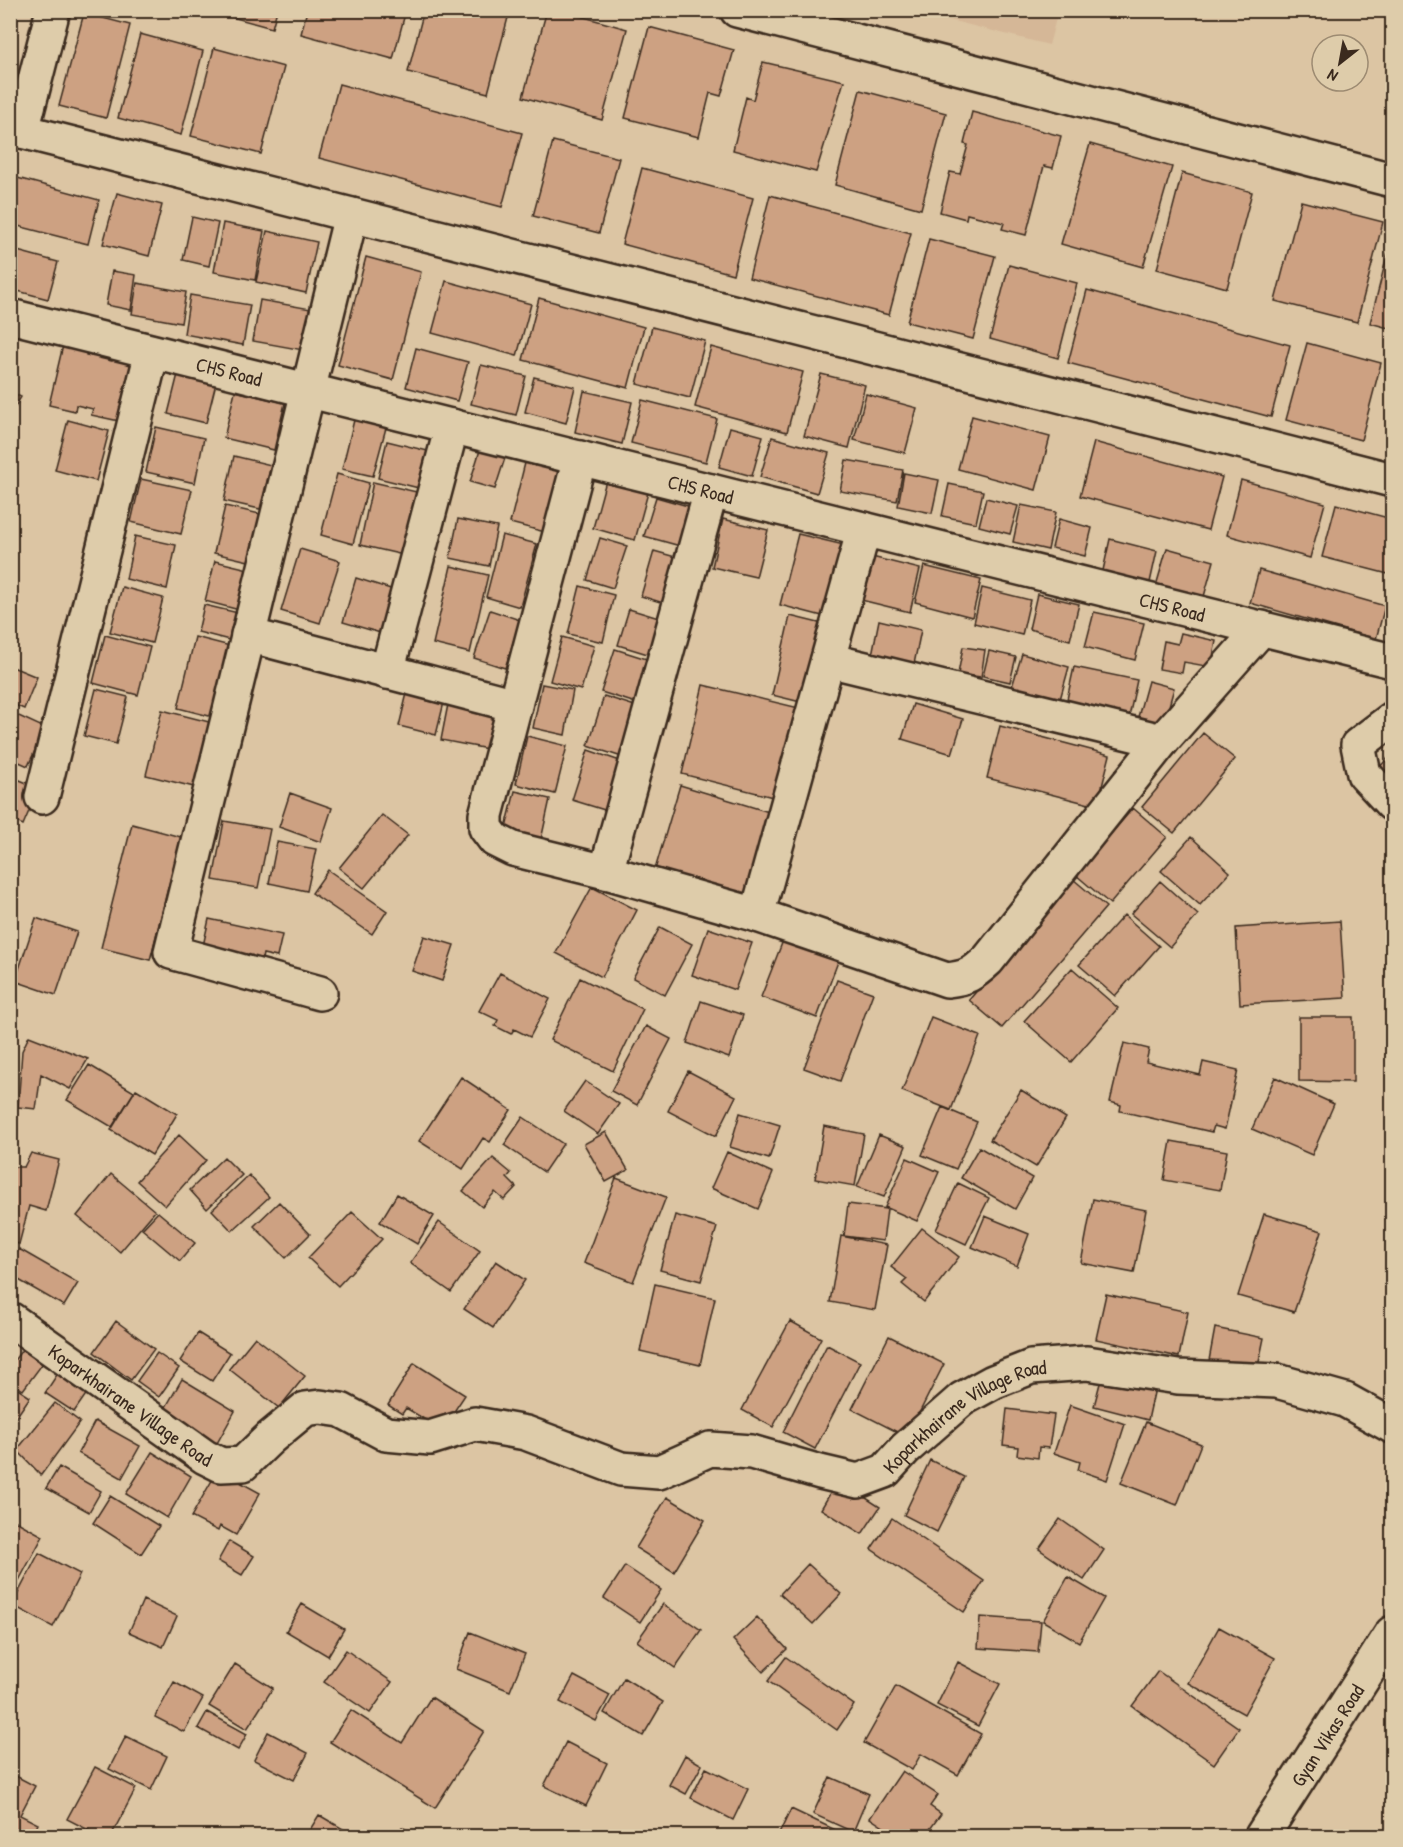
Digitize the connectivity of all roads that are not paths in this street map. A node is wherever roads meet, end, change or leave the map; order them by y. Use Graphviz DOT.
graph roads {
  1 [pos="53,10"];
  2 [pos="737,10"];
  3 [pos="16,130"];
  4 [pos="1392,180"];
  5 [pos="351,215"];
  6 [pos="10,316"];
  7 [pos="152,352"];
  8 [pos="307,390"];
  9 [pos="452,426"];
  10 [pos="580,458"];
  11 [pos="1392,480"];
  12 [pos="711,491"];
  13 [pos="864,529"];
  14 [pos="1262,628"];
  15 [pos="248,635"];
  16 [pos="828,660"];
  17 [pos="1392,661"];
  18 [pos="387,672"];
  19 [pos="514,705"];
  20 [pos="1392,719"];
  21 [pos="1162,741"];
  22 [pos="42,797"];
  23 [pos="1392,804"];
  24 [pos="606,872"];
  25 [pos="757,915"];
  26 [pos="320,993"];
  27 [pos="10,1319"];
  28 [pos="1392,1426"];
  29 [pos="1392,1633"];
  30 [pos="1262,1836"];
  1 -- 3 [label="street"];
  2 -- 4 [label="street"];
  3 -- 5 [label="street"];
  5 -- 8 [label="street"];
  5 -- 11 [label="street"];
  6 -- 7 [label="street, CHS Road"];
  7 -- 8 [label="street, CHS Road"];
  7 -- 22 [label="street"];
  8 -- 9 [label="street, CHS Road"];
  8 -- 15 [label="street"];
  9 -- 10 [label="street, CHS Road"];
  9 -- 18 [label="street"];
  10 -- 12 [label="street, CHS Road"];
  10 -- 19 [label="street"];
  12 -- 13 [label="street, CHS Road"];
  12 -- 24 [label="street"];
  13 -- 14 [label="street, CHS Road"];
  13 -- 16 [label="street"];
  14 -- 17 [label="street, CHS Road"];
  14 -- 21 [label="street"];
  15 -- 18 [label="street"];
  15 -- 26 [label="street"];
  16 -- 21 [label="street"];
  16 -- 25 [label="street"];
  18 -- 19 [label="street"];
  19 -- 24 [label="street"];
  20 -- 23 [label="street"];
  21 -- 25 [label="street"];
  24 -- 25 [label="street"];
  27 -- 28 [label="street, Koparkhairane Village Road"];
  29 -- 30 [label="street, Gyan Vikas Road"];
}
